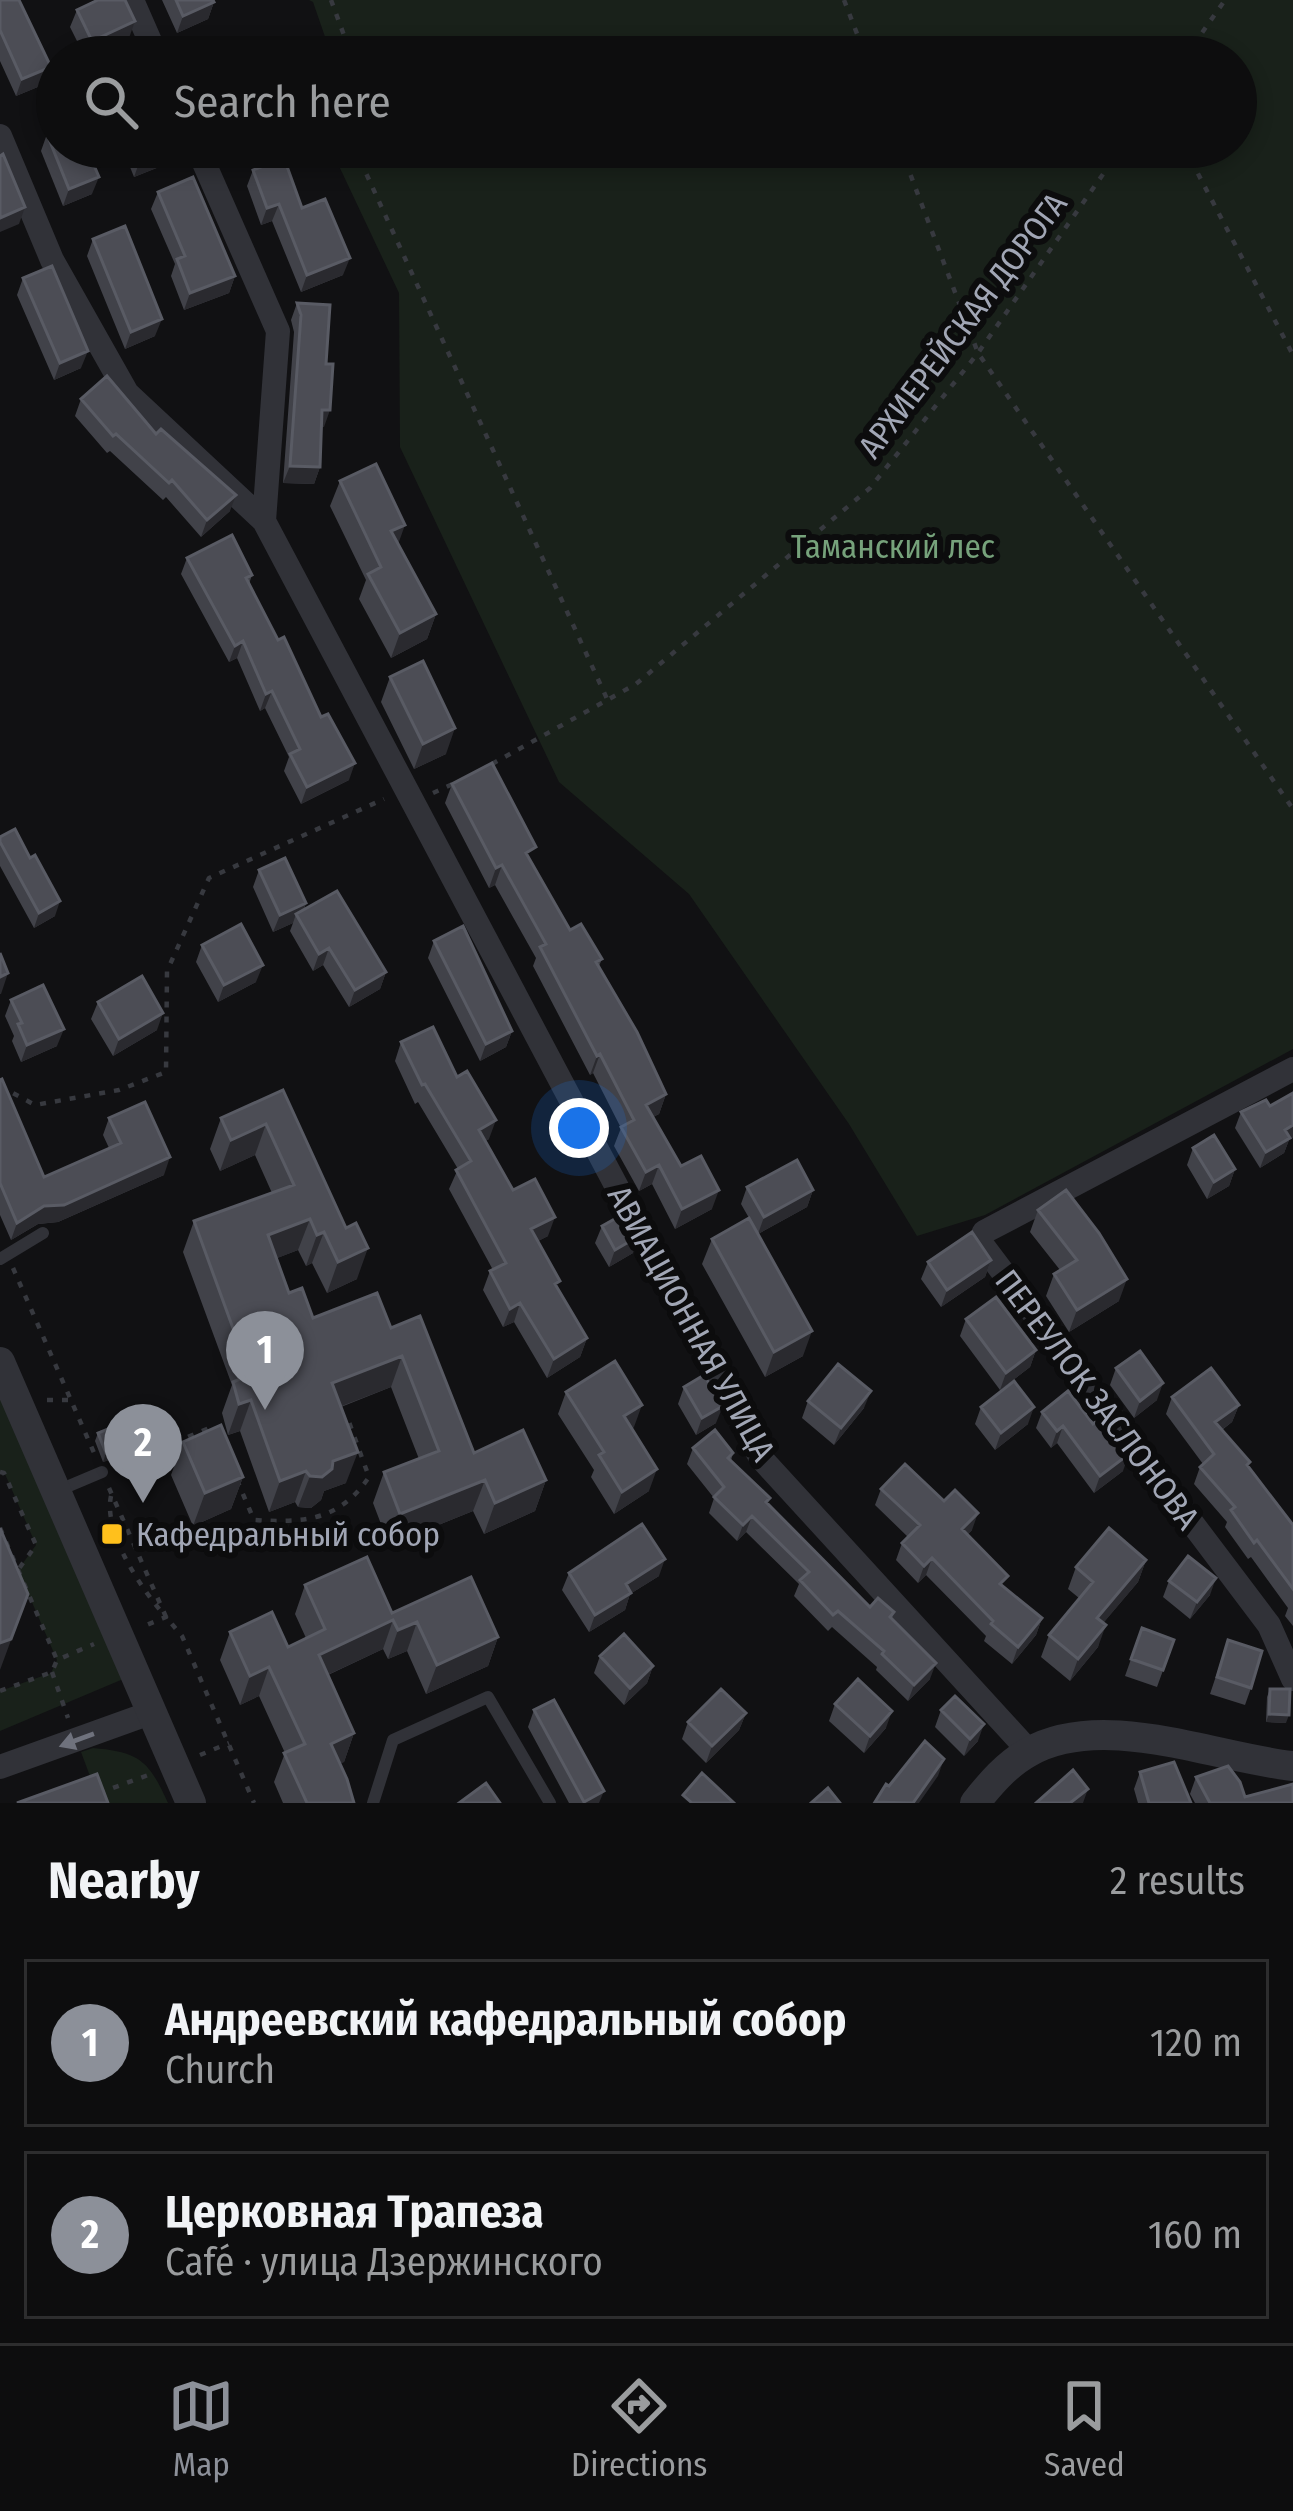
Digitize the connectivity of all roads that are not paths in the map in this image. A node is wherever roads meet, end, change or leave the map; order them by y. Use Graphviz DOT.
graph roads {
  1 [pos="132,0"];
  2 [pos="148,36"];
  3 [pos="0,136"];
  4 [pos="206,168"];
  5 [pos="264,521"];
  6 [pos="1293,1070"];
  7 [pos="43,1233"];
  8 [pos="3,1257"];
  9 [pos="0,1361"];
  10 [pos="102,1472"];
  11 [pos="56,1491"];
  12 [pos="1293,1679"];
  13 [pos="153,1712"];
  14 [pos="1029,1751"];
  15 [pos="1293,1766"];
  16 [pos="0,1767"];
  17 [pos="191,1803"];
  18 [pos="373,1803"];
  19 [pos="550,1803"];
  20 [pos="975,1803"];
  1 -- 2 [label="street"];
  3 -- 5 [label="street, АВИАЦИОННАЯ УЛИЦА"];
  4 -- 5 [label="street"];
  5 -- 14 [label="street, АВИАЦИОННАЯ УЛИЦА"];
  6 -- 12 [label="street, ПЕРЕУЛОК ЗАСЛОНОВА"];
  7 -- 8 [label="lane"];
  9 -- 11 [label="street"];
  10 -- 11 [label="lane"];
  11 -- 13 [label="street"];
  13 -- 16 [label="street, one-way"];
  13 -- 17 [label="street"];
  14 -- 15 [label="street"];
  14 -- 20 [label="street"];
  18 -- 19 [label="lane"];
}
